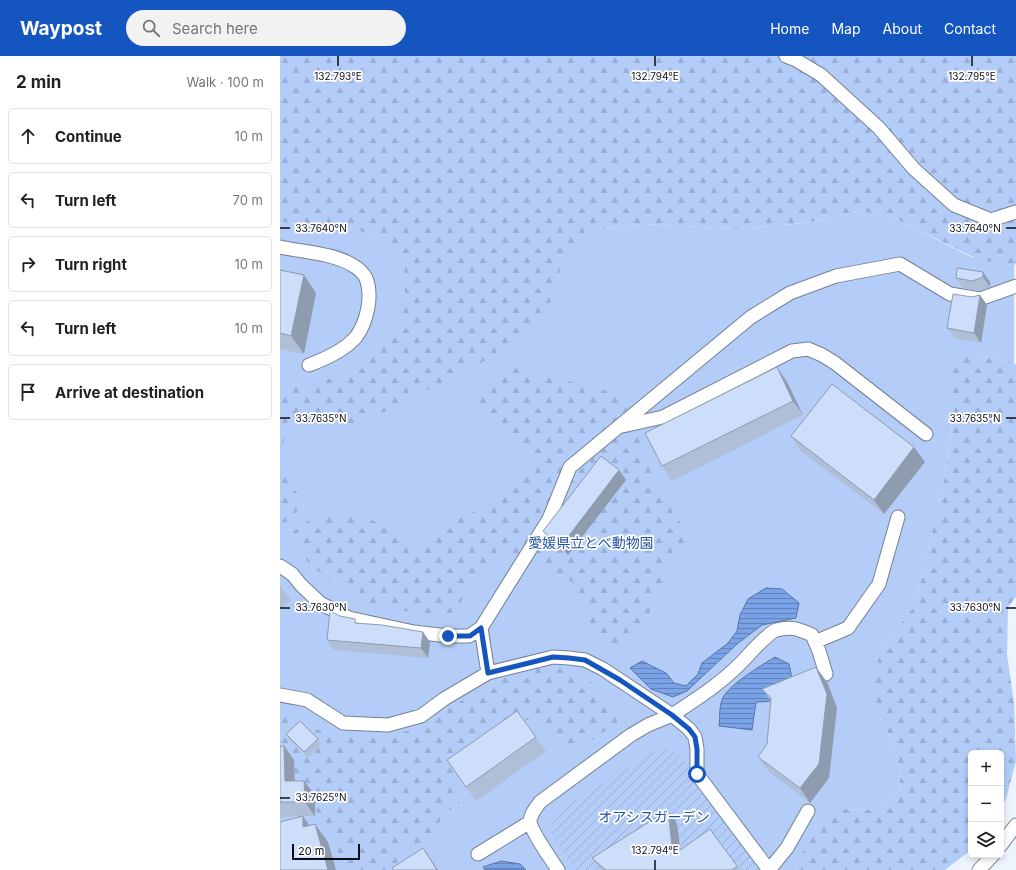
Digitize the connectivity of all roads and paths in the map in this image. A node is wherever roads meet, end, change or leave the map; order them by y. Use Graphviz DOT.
graph roads {
  1 [pos="786,56"];
  2 [pos="1016,212"];
  3 [pos="280,247"];
  4 [pos="1016,286"];
  5 [pos="309,365"];
  6 [pos="616,428"];
  7 [pos="926,434"];
  8 [pos="898,517"];
  9 [pos="280,566"];
  10 [pos="481,628"];
  11 [pos="815,642"];
  12 [pos="488,673"];
  13 [pos="826,674"];
  14 [pos="280,695"];
  15 [pos="672,715"];
  16 [pos="808,811"];
  17 [pos="530,822"];
  18 [pos="1016,825"];
  19 [pos="1004,841"];
  20 [pos="478,854"];
  21 [pos="990,858"];
  22 [pos="558,870"];
  23 [pos="980,870"];
  1 -- 2 [label="lane"];
  3 -- 5 [label="lane"];
  4 -- 6 [label="lane"];
  6 -- 7 [label="lane"];
  6 -- 10 [label="lane"];
  8 -- 11 [label="lane"];
  9 -- 10 [label="lane"];
  10 -- 12 [label="lane"];
  11 -- 13 [label="lane"];
  11 -- 15 [label="lane"];
  12 -- 14 [label="lane"];
  12 -- 15 [label="lane"];
  15 -- 16 [label="lane"];
  15 -- 17 [label="lane"];
  17 -- 20 [label="lane"];
  17 -- 22 [label="lane"];
  18 -- 19 [label="lane"];
  21 -- 23 [label="lane"];
}
